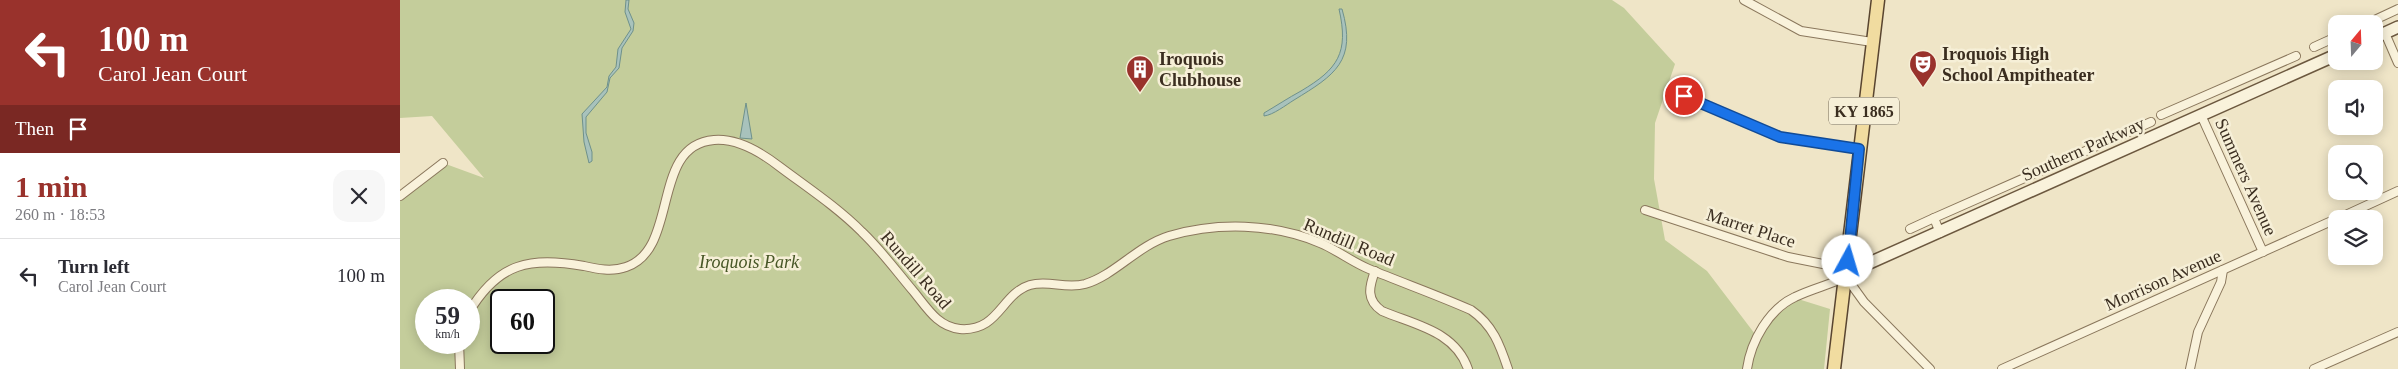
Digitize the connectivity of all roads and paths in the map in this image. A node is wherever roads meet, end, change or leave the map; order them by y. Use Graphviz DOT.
graph roads {
  1 [pos="1744,0"];
  2 [pos="1878,0"];
  3 [pos="2398,9"];
  4 [pos="2383,16"];
  5 [pos="2398,27"];
  6 [pos="2385,33"];
  7 [pos="2328,41"];
  8 [pos="1872,42"];
  9 [pos="2314,47"];
  10 [pos="2296,56"];
  11 [pos="2328,59"];
  12 [pos="2398,63"];
  13 [pos="1684,96"];
  14 [pos="2161,115"];
  15 [pos="2201,116"];
  16 [pos="2151,122"];
  17 [pos="2132,130"];
  18 [pos="2138,144"];
  19 [pos="1859,149"];
  20 [pos="443,163"];
  21 [pos="2398,191"];
  22 [pos="400,196"];
  23 [pos="1645,210"];
  24 [pos="2356,210"];
  25 [pos="1934,218"];
  26 [pos="2328,223"];
  27 [pos="1910,230"];
  28 [pos="1940,233"];
  29 [pos="2263,252"];
  30 [pos="2223,270"];
  31 [pos="1375,271"];
  32 [pos="1846,277"];
  33 [pos="480,297"];
  34 [pos="2398,332"];
  35 [pos="459,354"];
  36 [pos="460,369"];
  37 [pos="1468,369"];
  38 [pos="1508,369"];
  39 [pos="1747,369"];
  40 [pos="1834,369"];
  41 [pos="1930,369"];
  42 [pos="2002,369"];
  43 [pos="2190,369"];
  44 [pos="2314,369"];
  1 -- 8 [label="street"];
  2 -- 8 [label="main road, KY 1865"];
  3 -- 4 [label="street"];
  5 -- 6 [label="main road"];
  6 -- 12 [label="street"];
  7 -- 9 [label="street"];
  8 -- 19 [label="main road, KY 1865"];
  10 -- 14 [label="street"];
  11 -- 15 [label="main road, Southern Parkway"];
  13 -- 19 [label="street"];
  15 -- 18 [label="main road, Southern Parkway"];
  15 -- 29 [label="street, Summers Avenue"];
  16 -- 17 [label="street"];
  17 -- 18 [label="street"];
  17 -- 25 [label="street"];
  18 -- 28 [label="main road, Southern Parkway"];
  19 -- 32 [label="main road, KY 1865"];
  20 -- 22 [label="street"];
  21 -- 24 [label="street, Morrison Avenue"];
  23 -- 32 [label="street, Marret Place"];
  25 -- 27 [label="street"];
  25 -- 28 [label="street"];
  26 -- 29 [label="street, Morrison Avenue"];
  28 -- 32 [label="main road, Southern Parkway"];
  29 -- 30 [label="street, Morrison Avenue"];
  30 -- 42 [label="street, Morrison Avenue"];
  30 -- 43 [label="street"];
  31 -- 33 [label="street, Rundill Road"];
  31 -- 37 [label="street"];
  31 -- 38 [label="street, Rundill Road"];
  32 -- 39 [label="street"];
  32 -- 40 [label="main road, KY 1865"];
  32 -- 41 [label="street"];
  34 -- 44 [label="street"];
  35 -- 36 [label="street"];
}
